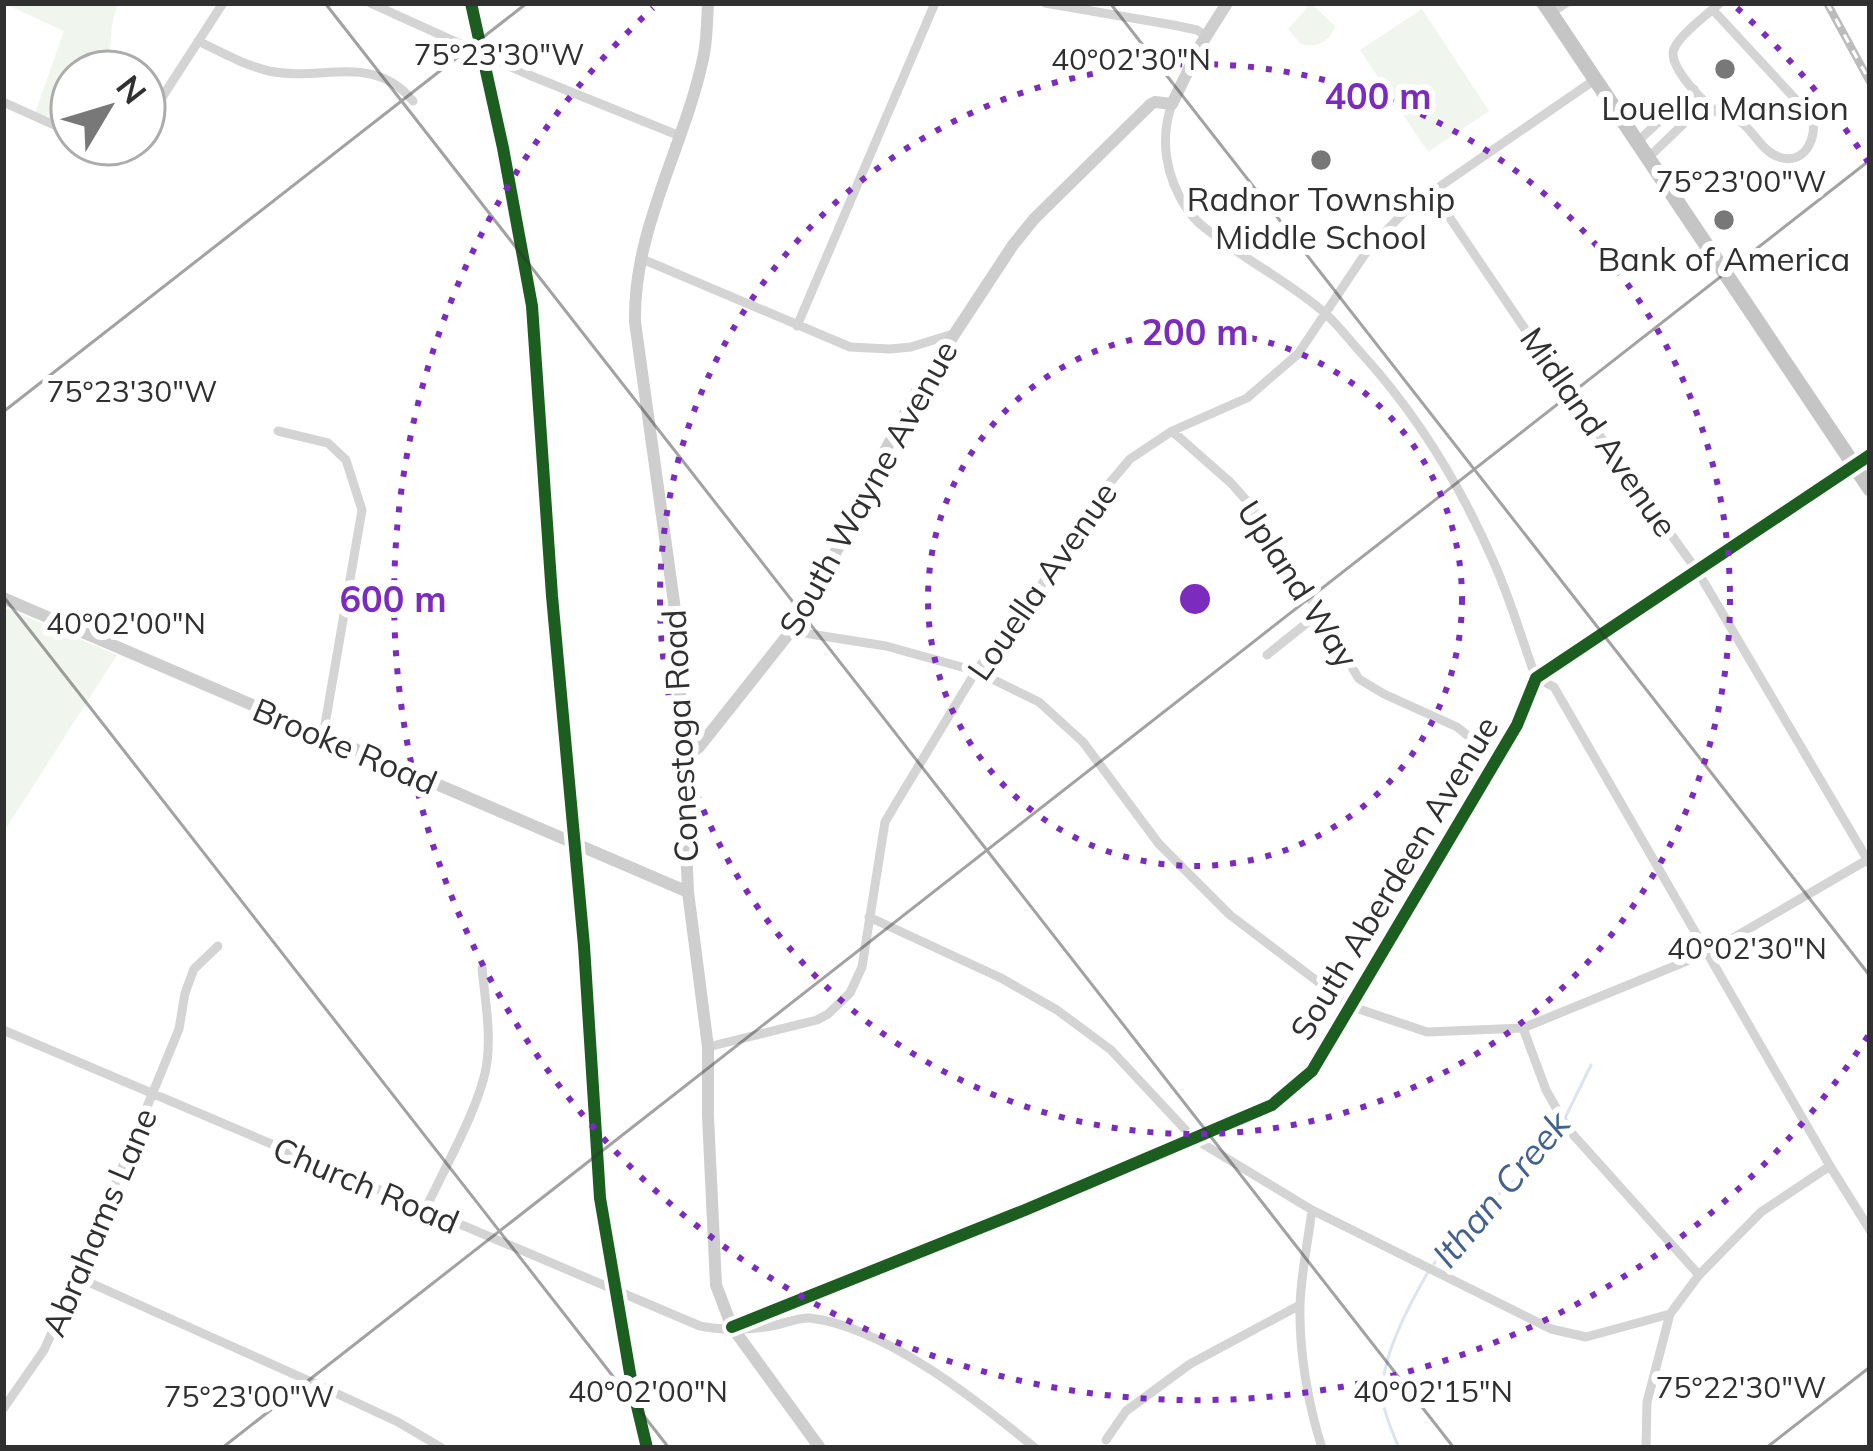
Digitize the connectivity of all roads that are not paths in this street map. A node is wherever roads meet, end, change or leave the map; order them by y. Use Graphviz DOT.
graph roads {
  1 [pos="223,3"];
  2 [pos="370,3"];
  3 [pos="708,3"];
  4 [pos="934,3"];
  5 [pos="1045,3"];
  6 [pos="1227,3"];
  7 [pos="1566,3"];
  8 [pos="1716,6"];
  9 [pos="392,8"];
  10 [pos="1547,8"];
  11 [pos="1206,36"];
  12 [pos="198,41"];
  13 [pos="1596,80"];
  14 [pos="168,88"];
  15 [pos="1694,89"];
  16 [pos="413,101"];
  17 [pos="3,102"];
  18 [pos="1706,102"];
  19 [pos="1172,104"];
  20 [pos="48,122"];
  21 [pos="680,136"];
  22 [pos="1636,142"];
  23 [pos="1648,158"];
  24 [pos="1431,190"];
  25 [pos="640,258"];
  26 [pos="1325,313"];
  27 [pos="797,326"];
  28 [pos="956,333"];
  29 [pos="278,431"];
  30 [pos="1172,431"];
  31 [pos="1870,454"];
  32 [pos="1854,465"];
  33 [pos="1870,490"];
  34 [pos="1698,572"];
  35 [pos="3,598"];
  36 [pos="1318,614"];
  37 [pos="791,631"];
  38 [pos="1267,655"];
  39 [pos="976,671"];
  40 [pos="1536,678"];
  41 [pos="323,736"];
  42 [pos="682,755"];
  43 [pos="1496,758"];
  44 [pos="1864,842"];
  45 [pos="1869,862"];
  46 [pos="688,892"];
  47 [pos="869,916"];
  48 [pos="218,946"];
  49 [pos="1709,952"];
  50 [pos="482,968"];
  51 [pos="1350,1006"];
  52 [pos="1523,1028"];
  53 [pos="3,1030"];
  54 [pos="708,1047"];
  55 [pos="153,1093"];
  56 [pos="1192,1138"];
  57 [pos="1830,1166"];
  58 [pos="425,1210"];
  59 [pos="1312,1210"];
  60 [pos="1870,1230"];
  61 [pos="1699,1275"];
  62 [pos="77,1276"];
  63 [pos="1300,1305"];
  64 [pos="1670,1315"];
  65 [pos="732,1327"];
  66 [pos="3,1409"];
  67 [pos="1106,1440"];
  68 [pos="442,1448"];
  69 [pos="820,1448"];
  70 [pos="1035,1448"];
  71 [pos="1322,1448"];
  72 [pos="1646,1448"];
  1 -- 12 [label="street"];
  2 -- 9 [label="street"];
  3 -- 21 [label="main road, Conestoga Road"];
  4 -- 27 [label="street"];
  5 -- 11 [label="street"];
  6 -- 11 [label="main road"];
  7 -- 10 [label="street"];
  8 -- 15 [label="street"];
  8 -- 18 [label="street"];
  9 -- 21 [label="street"];
  10 -- 13 [label="highway"];
  11 -- 19 [label="main road"];
  12 -- 14 [label="street"];
  12 -- 16 [label="street"];
  13 -- 22 [label="highway"];
  13 -- 24 [label="street, Louella Avenue"];
  15 -- 18 [label="street"];
  15 -- 22 [label="street"];
  17 -- 20 [label="street"];
  18 -- 23 [label="street"];
  19 -- 26 [label="street"];
  19 -- 28 [label="main road, South Wayne Avenue"];
  21 -- 25 [label="main road, Conestoga Road"];
  22 -- 23 [label="highway"];
  23 -- 32 [label="highway"];
  24 -- 26 [label="street, Louella Avenue"];
  24 -- 34 [label="street, Midland Avenue"];
  25 -- 27 [label="street"];
  25 -- 42 [label="main road, Conestoga Road"];
  26 -- 30 [label="street, Louella Avenue"];
  26 -- 40 [label="street"];
  27 -- 28 [label="street"];
  28 -- 37 [label="main road, South Wayne Avenue"];
  29 -- 41 [label="street"];
  30 -- 36 [label="street, Upland Way"];
  30 -- 39 [label="street, Louella Avenue"];
  31 -- 32 [label="street"];
  32 -- 33 [label="highway"];
  32 -- 34 [label="street"];
  34 -- 40 [label="street"];
  34 -- 44 [label="street, Midland Avenue"];
  35 -- 41 [label="main road, Brooke Road"];
  36 -- 38 [label="street"];
  36 -- 43 [label="street, Upland Way"];
  37 -- 39 [label="street"];
  37 -- 42 [label="main road, South Wayne Avenue"];
  39 -- 47 [label="street, Louella Avenue"];
  39 -- 51 [label="street"];
  40 -- 43 [label="street, South Aberdeen Avenue"];
  40 -- 49 [label="street"];
  41 -- 46 [label="main road, Brooke Road"];
  42 -- 46 [label="main road, Conestoga Road"];
  43 -- 51 [label="street, South Aberdeen Avenue"];
  44 -- 45 [label="street, Midland Avenue"];
  45 -- 49 [label="street"];
  46 -- 54 [label="main road, Conestoga Road"];
  47 -- 54 [label="street, Louella Avenue"];
  47 -- 56 [label="street"];
  48 -- 55 [label="street, Abrahams Lane"];
  49 -- 52 [label="street"];
  49 -- 57 [label="street"];
  50 -- 58 [label="street"];
  51 -- 52 [label="street"];
  51 -- 56 [label="street, South Aberdeen Avenue"];
  52 -- 61 [label="street"];
  53 -- 55 [label="street, Church Road"];
  54 -- 65 [label="main road, Conestoga Road"];
  55 -- 58 [label="street, Church Road"];
  55 -- 62 [label="street, Abrahams Lane"];
  56 -- 59 [label="street"];
  56 -- 65 [label="street, South Aberdeen Avenue"];
  57 -- 60 [label="street"];
  57 -- 61 [label="street"];
  58 -- 65 [label="street, Church Road"];
  59 -- 63 [label="street"];
  59 -- 64 [label="street"];
  61 -- 64 [label="street"];
  62 -- 66 [label="street, Abrahams Lane"];
  62 -- 68 [label="street"];
  63 -- 67 [label="street"];
  63 -- 71 [label="street"];
  64 -- 72 [label="street"];
  65 -- 69 [label="main road, Conestoga Road"];
  65 -- 70 [label="street, Church Road"];
}
